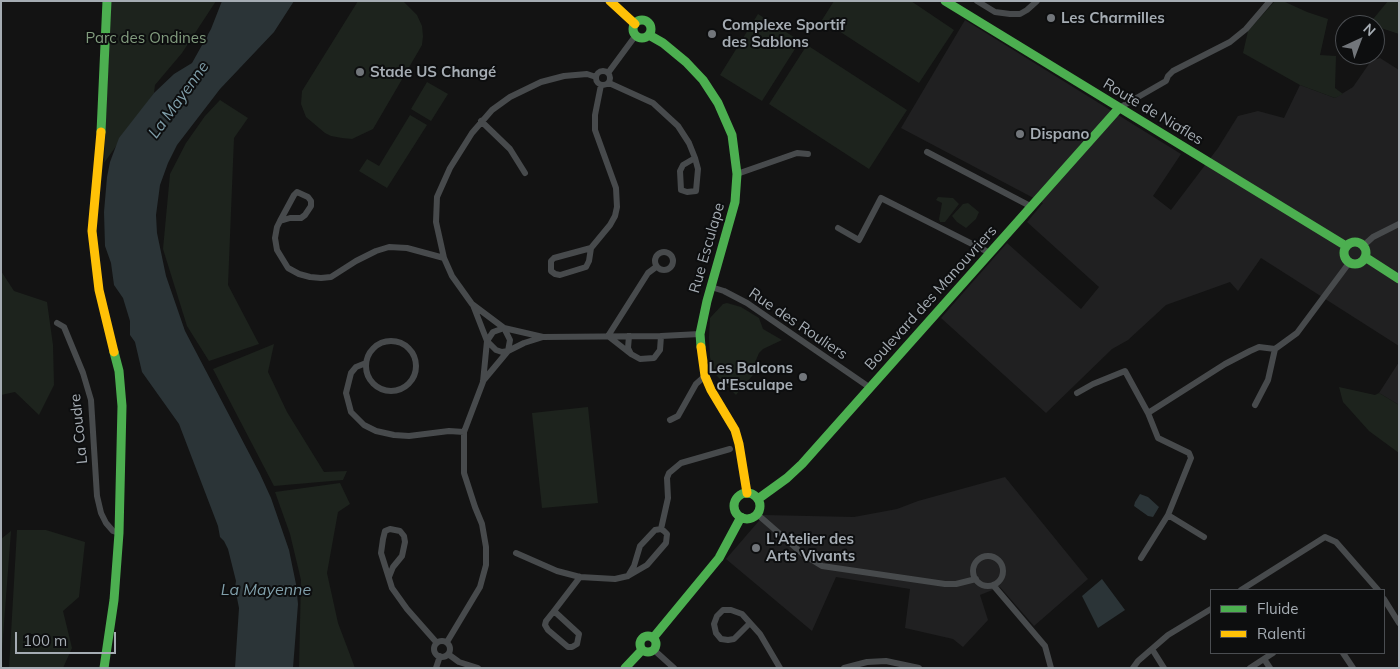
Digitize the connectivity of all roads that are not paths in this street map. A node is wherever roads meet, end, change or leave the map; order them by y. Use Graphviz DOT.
graph roads {
  1 [pos="107,1"];
  2 [pos="610,1"];
  3 [pos="945,1"];
  4 [pos="977,1"];
  5 [pos="1037,1"];
  6 [pos="1270,1"];
  7 [pos="635,24"];
  8 [pos="636,35"];
  9 [pos="649,35"];
  10 [pos="608,73"];
  11 [pos="596,77"];
  12 [pos="609,82"];
  13 [pos="602,85"];
  14 [pos="1119,108"];
  15 [pos="481,121"];
  16 [pos="927,152"];
  17 [pos="808,154"];
  18 [pos="695,158"];
  19 [pos="525,173"];
  20 [pos="737,174"];
  21 [pos="1032,207"];
  22 [pos="280,221"];
  23 [pos="1399,224"];
  24 [pos="838,228"];
  25 [pos="1346,246"];
  26 [pos="1363,246"];
  27 [pos="591,248"];
  28 [pos="990,253"];
  29 [pos="1365,257"];
  30 [pos="444,258"];
  31 [pos="1349,263"];
  32 [pos="656,266"];
  33 [pos="1399,279"];
  34 [pos="711,287"];
  35 [pos="472,304"];
  36 [pos="57,323"];
  37 [pos="504,328"];
  38 [pos="700,334"];
  39 [pos="608,336"];
  40 [pos="629,336"];
  41 [pos="661,336"];
  42 [pos="543,337"];
  43 [pos="486,341"];
  44 [pos="1275,349"];
  45 [pos="508,351"];
  46 [pos="631,354"];
  47 [pos="366,363"];
  48 [pos="705,376"];
  49 [pos="483,382"];
  50 [pos="869,386"];
  51 [pos="1077,393"];
  52 [pos="1255,405"];
  53 [pos="1148,413"];
  54 [pos="670,420"];
  55 [pos="464,432"];
  56 [pos="730,449"];
  57 [pos="747,493"];
  58 [pos="758,499"];
  59 [pos="757,514"];
  60 [pos="1168,515"];
  61 [pos="741,517"];
  62 [pos="661,529"];
  63 [pos="118,533"];
  64 [pos="1204,537"];
  65 [pos="516,553"];
  66 [pos="1141,558"];
  67 [pos="628,576"];
  68 [pos="389,577"];
  69 [pos="580,577"];
  70 [pos="976,579"];
  71 [pos="993,585"];
  72 [pos="1243,589"];
  73 [pos="1375,589"];
  74 [pos="1385,601"];
  75 [pos="1210,610"];
  76 [pos="554,611"];
  77 [pos="750,623"];
  78 [pos="1399,623"];
  79 [pos="653,638"];
  80 [pos="447,642"];
  81 [pos="437,643"];
  82 [pos="1152,649"];
  83 [pos="642,650"];
  84 [pos="654,650"];
  85 [pos="448,654"];
  86 [pos="1272,654"];
  87 [pos="1344,654"];
  88 [pos="440,656"];
  89 [pos="1264,659"];
  90 [pos="104,668"];
  91 [pos="436,668"];
  92 [pos="478,668"];
  93 [pos="625,668"];
  94 [pos="674,668"];
  95 [pos="780,668"];
  96 [pos="844,668"];
  97 [pos="919,668"];
  98 [pos="1051,668"];
  99 [pos="1133,668"];
  100 [pos="1164,668"];
  101 [pos="1250,668"];
  102 [pos="1270,668"];
  103 [pos="1353,668"];
  1 -- 63 [label="street"];
  2 -- 7 [label="street"];
  3 -- 14 [label="street, Route de Niafles"];
  4 -- 5 [label="street"];
  6 -- 14 [label="street"];
  7 -- 8 [label="street"];
  7 -- 9 [label="street"];
  8 -- 9 [label="street"];
  8 -- 10 [label="street"];
  9 -- 20 [label="street, Rue Esculape"];
  10 -- 11 [label="street"];
  10 -- 12 [label="street"];
  11 -- 13 [label="street"];
  11 -- 15 [label="street"];
  12 -- 13 [label="street"];
  12 -- 18 [label="street"];
  13 -- 27 [label="street"];
  14 -- 21 [label="street, Boulevard des Manouvriers"];
  14 -- 25 [label="street, Route de Niafles"];
  15 -- 19 [label="street"];
  15 -- 30 [label="street"];
  16 -- 21 [label="street"];
  17 -- 20 [label="street"];
  18 -- 18 [label="street"];
  20 -- 34 [label="street, Rue Esculape"];
  21 -- 28 [label="street, Boulevard des Manouvriers"];
  22 -- 22 [label="street"];
  22 -- 30 [label="street"];
  23 -- 26 [label="street"];
  24 -- 28 [label="street"];
  25 -- 26 [label="street"];
  25 -- 31 [label="street"];
  26 -- 29 [label="street"];
  27 -- 27 [label="street"];
  28 -- 50 [label="street, Boulevard des Manouvriers"];
  29 -- 31 [label="street"];
  29 -- 33 [label="street"];
  30 -- 35 [label="street"];
  31 -- 44 [label="street"];
  32 -- 39 [label="street"];
  34 -- 38 [label="street, Rue Esculape"];
  34 -- 50 [label="street, Rue des Rouliers"];
  35 -- 37 [label="street"];
  35 -- 43 [label="street"];
  36 -- 63 [label="street, La Coudre"];
  37 -- 42 [label="street"];
  37 -- 43 [label="street"];
  37 -- 45 [label="street"];
  38 -- 41 [label="street"];
  38 -- 48 [label="street, Rue Esculape"];
  39 -- 40 [label="street"];
  39 -- 42 [label="street"];
  39 -- 46 [label="street"];
  40 -- 41 [label="street"];
  40 -- 46 [label="street"];
  41 -- 46 [label="street"];
  42 -- 45 [label="street"];
  43 -- 45 [label="street"];
  43 -- 49 [label="street"];
  44 -- 52 [label="street"];
  44 -- 53 [label="street"];
  45 -- 49 [label="street"];
  47 -- 47 [label="street"];
  47 -- 55 [label="street"];
  48 -- 54 [label="street"];
  48 -- 57 [label="street, Rue Esculape"];
  49 -- 55 [label="street"];
  50 -- 58 [label="street, Boulevard des Manouvriers"];
  51 -- 53 [label="street"];
  53 -- 60 [label="street"];
  55 -- 80 [label="street"];
  56 -- 62 [label="street"];
  57 -- 58 [label="street"];
  57 -- 61 [label="street"];
  58 -- 59 [label="street"];
  59 -- 61 [label="street"];
  59 -- 70 [label="street"];
  60 -- 64 [label="street"];
  60 -- 66 [label="street"];
  61 -- 79 [label="street"];
  62 -- 67 [label="street"];
  62 -- 67 [label="street"];
  63 -- 90 [label="street"];
  65 -- 69 [label="street"];
  67 -- 69 [label="street"];
  68 -- 68 [label="street"];
  68 -- 81 [label="street"];
  69 -- 76 [label="street"];
  70 -- 71 [label="street"];
  70 -- 71 [label="street"];
  71 -- 98 [label="street"];
  72 -- 73 [label="street"];
  74 -- 78 [label="street"];
  75 -- 82 [label="street"];
  76 -- 76 [label="street"];
  77 -- 77 [label="street"];
  77 -- 95 [label="street"];
  79 -- 83 [label="street"];
  79 -- 84 [label="street"];
  80 -- 81 [label="street"];
  80 -- 85 [label="street"];
  81 -- 88 [label="street"];
  82 -- 99 [label="street"];
  82 -- 100 [label="street"];
  83 -- 84 [label="street"];
  83 -- 93 [label="street"];
  84 -- 94 [label="street"];
  85 -- 88 [label="street"];
  85 -- 92 [label="street"];
  86 -- 89 [label="street"];
  87 -- 103 [label="street"];
  88 -- 91 [label="street"];
  89 -- 101 [label="street"];
  89 -- 102 [label="street"];
  96 -- 97 [label="street"];
}
